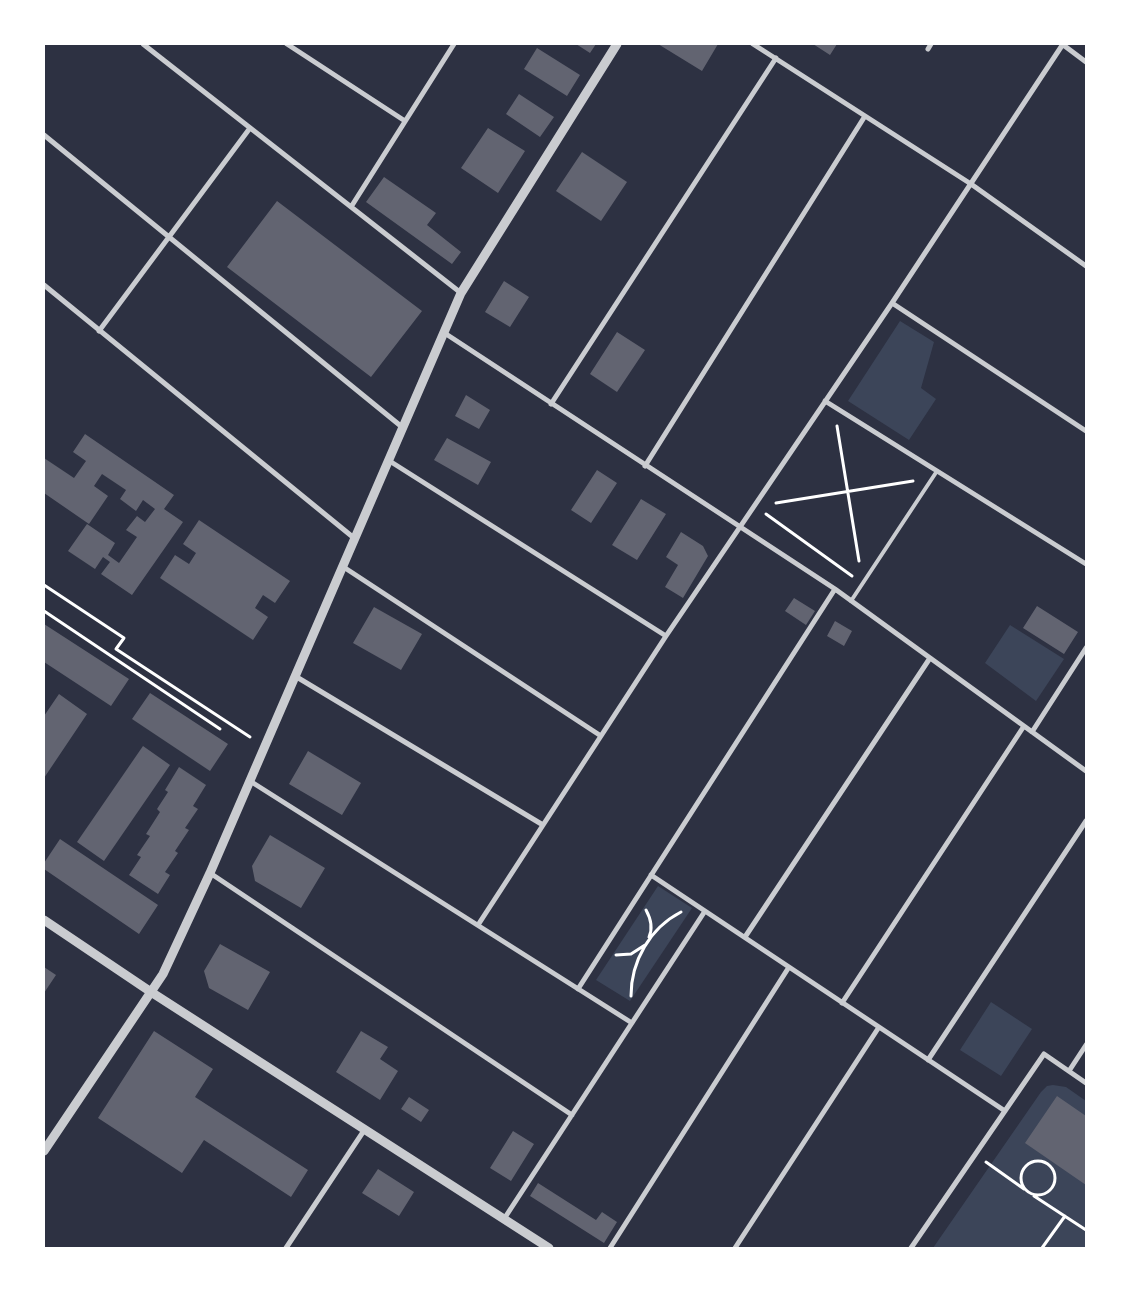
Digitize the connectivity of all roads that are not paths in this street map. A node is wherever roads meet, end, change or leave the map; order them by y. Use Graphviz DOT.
graph roads {
  1 [pos="143,44"];
  2 [pos="288,44"];
  3 [pos="454,44"];
  4 [pos="617,44"];
  5 [pos="753,44"];
  6 [pos="1063,44"];
  7 [pos="776,58"];
  8 [pos="1086,62"];
  9 [pos="865,116"];
  10 [pos="405,121"];
  11 [pos="250,128"];
  12 [pos="44,135"];
  13 [pos="971,184"];
  14 [pos="351,207"];
  15 [pos="169,237"];
  16 [pos="1086,266"];
  17 [pos="44,285"];
  18 [pos="460,293"];
  19 [pos="892,304"];
  20 [pos="99,331"];
  21 [pos="443,331"];
  22 [pos="825,400"];
  23 [pos="552,404"];
  24 [pos="402,427"];
  25 [pos="1086,431"];
  26 [pos="388,460"];
  27 [pos="645,466"];
  28 [pos="938,471"];
  29 [pos="741,528"];
  30 [pos="354,538"];
  31 [pos="1086,564"];
  32 [pos="342,566"];
  33 [pos="835,589"];
  34 [pos="851,601"];
  35 [pos="666,636"];
  36 [pos="1086,648"];
  37 [pos="930,658"];
  38 [pos="295,676"];
  39 [pos="1024,726"];
  40 [pos="1032,732"];
  41 [pos="601,736"];
  42 [pos="1086,771"];
  43 [pos="250,780"];
  44 [pos="1086,821"];
  45 [pos="543,825"];
  46 [pos="210,873"];
  47 [pos="651,875"];
  48 [pos="705,911"];
  49 [pos="44,920"];
  50 [pos="478,925"];
  51 [pos="745,937"];
  52 [pos="789,967"];
  53 [pos="578,989"];
  54 [pos="151,992"];
  55 [pos="842,1002"];
  56 [pos="632,1023"];
  57 [pos="879,1027"];
  58 [pos="1086,1045"];
  59 [pos="928,1060"];
  60 [pos="1069,1071"];
  61 [pos="1086,1083"];
  62 [pos="1005,1111"];
  63 [pos="572,1115"];
  64 [pos="365,1129"];
  65 [pos="44,1151"];
  66 [pos="504,1219"];
  67 [pos="286,1248"];
  68 [pos="549,1248"];
  69 [pos="610,1248"];
  70 [pos="735,1248"];
  71 [pos="911,1248"];
  1 -- 11 [label="street"];
  2 -- 10 [label="street"];
  3 -- 10 [label="street"];
  4 -- 18 [label="street"];
  5 -- 7 [label="street"];
  6 -- 8 [label="street"];
  6 -- 13 [label="street"];
  7 -- 9 [label="street"];
  7 -- 23 [label="street"];
  9 -- 13 [label="street"];
  9 -- 27 [label="street"];
  10 -- 14 [label="street"];
  11 -- 14 [label="street"];
  11 -- 15 [label="street"];
  12 -- 15 [label="street"];
  13 -- 16 [label="street"];
  13 -- 19 [label="street"];
  14 -- 18 [label="street"];
  15 -- 20 [label="street"];
  15 -- 24 [label="street"];
  17 -- 20 [label="street"];
  18 -- 21 [label="street"];
  19 -- 22 [label="street"];
  19 -- 25 [label="street"];
  20 -- 30 [label="street"];
  21 -- 23 [label="street"];
  21 -- 24 [label="street"];
  22 -- 28 [label="street"];
  22 -- 29 [label="street"];
  23 -- 27 [label="street"];
  24 -- 26 [label="street"];
  26 -- 30 [label="street"];
  26 -- 35 [label="street"];
  27 -- 29 [label="street"];
  28 -- 31 [label="street"];
  28 -- 34 [label="lane"];
  29 -- 33 [label="street"];
  29 -- 35 [label="street"];
  30 -- 32 [label="street"];
  32 -- 38 [label="street"];
  32 -- 41 [label="street"];
  33 -- 34 [label="street"];
  33 -- 47 [label="street"];
  34 -- 37 [label="street"];
  35 -- 41 [label="street"];
  36 -- 40 [label="street"];
  37 -- 39 [label="street"];
  37 -- 51 [label="street"];
  38 -- 43 [label="street"];
  38 -- 45 [label="street"];
  39 -- 40 [label="street"];
  39 -- 55 [label="street"];
  40 -- 42 [label="street"];
  41 -- 45 [label="street"];
  43 -- 46 [label="street"];
  43 -- 50 [label="street"];
  44 -- 59 [label="street"];
  45 -- 50 [label="street"];
  46 -- 54 [label="street"];
  46 -- 63 [label="street"];
  47 -- 48 [label="street"];
  47 -- 53 [label="street"];
  48 -- 51 [label="street"];
  48 -- 56 [label="street"];
  49 -- 54 [label="street"];
  50 -- 53 [label="street"];
  51 -- 52 [label="street"];
  52 -- 55 [label="street"];
  52 -- 69 [label="street"];
  53 -- 56 [label="street"];
  54 -- 64 [label="street"];
  54 -- 65 [label="street"];
  55 -- 57 [label="street"];
  56 -- 63 [label="street"];
  57 -- 59 [label="street"];
  57 -- 70 [label="street"];
  58 -- 60 [label="street"];
  59 -- 62 [label="street"];
  60 -- 61 [label="street"];
  60 -- 62 [label="street"];
  62 -- 71 [label="street"];
  63 -- 66 [label="street"];
  64 -- 66 [label="street"];
  64 -- 67 [label="street"];
  66 -- 68 [label="street"];
}
